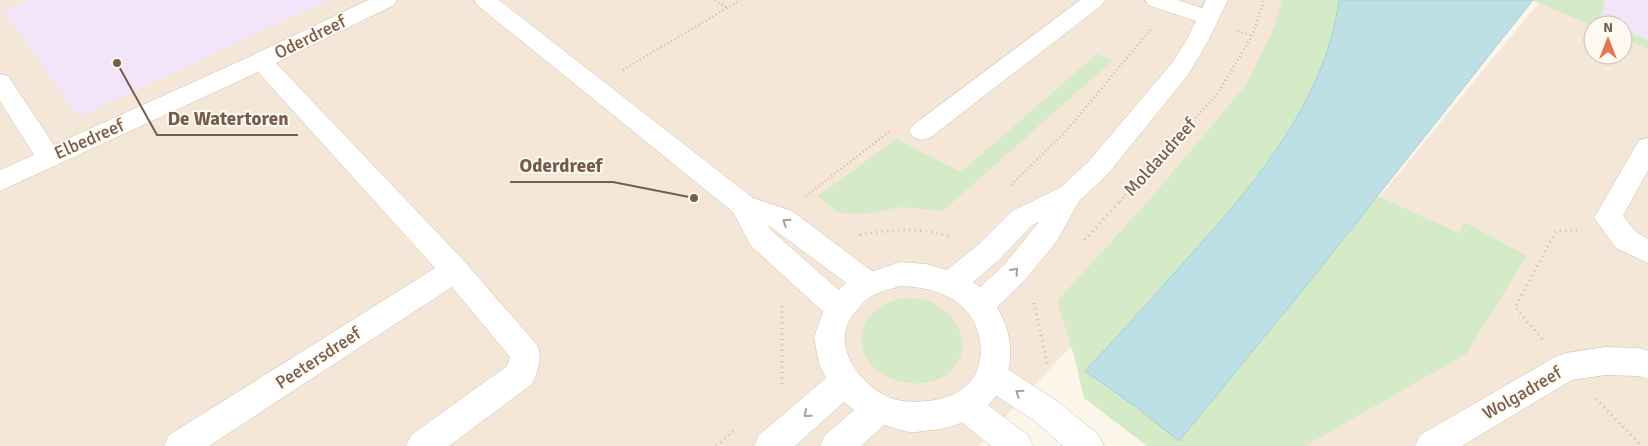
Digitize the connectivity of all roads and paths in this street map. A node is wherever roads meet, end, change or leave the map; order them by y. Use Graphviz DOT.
graph roads {
  1 [pos="386,0"];
  2 [pos="485,0"];
  3 [pos="715,0"];
  4 [pos="740,0"];
  5 [pos="1094,0"];
  6 [pos="1264,0"];
  7 [pos="1164,3"];
  8 [pos="727,8"];
  9 [pos="1212,9"];
  10 [pos="261,62"];
  11 [pos="0,82"];
  12 [pos="594,87"];
  13 [pos="922,131"];
  14 [pos="1648,147"];
  15 [pos="49,158"];
  16 [pos="0,181"];
  17 [pos="1010,185"];
  18 [pos="1070,194"];
  19 [pos="743,205"];
  20 [pos="782,219"];
  21 [pos="1615,227"];
  22 [pos="1079,247"];
  23 [pos="1648,252"];
  24 [pos="455,270"];
  25 [pos="867,283"];
  26 [pos="951,284"];
  27 [pos="980,305"];
  28 [pos="839,308"];
  29 [pos="1648,365"];
  30 [pos="1566,367"];
  31 [pos="992,376"];
  32 [pos="844,383"];
  33 [pos="965,406"];
  34 [pos="878,410"];
  35 [pos="181,446"];
  36 [pos="423,446"];
  37 [pos="771,446"];
  38 [pos="837,446"];
  39 [pos="1016,446"];
  40 [pos="1087,446"];
  41 [pos="1432,446"];
  42 [pos="1642,446"];
  1 -- 10 [label="street, Oderdreef"];
  2 -- 12 [label="street"];
  3 -- 8 [label="path"];
  4 -- 8 [label="path"];
  5 -- 13 [label="street"];
  6 -- 22 [label="path, Moldaudreef"];
  7 -- 9 [label="street"];
  7 -- 17 [label="path"];
  8 -- 12 [label="path"];
  9 -- 18 [label="street"];
  10 -- 15 [label="street, Elbedreef"];
  10 -- 24 [label="street"];
  11 -- 15 [label="street"];
  12 -- 19 [label="street"];
  13 -- 20 [label="path"];
  14 -- 21 [label="street"];
  15 -- 16 [label="street, Elbedreef"];
  18 -- 26 [label="street"];
  27 -- 18 [label="street, one-way"];
  19 -- 20 [label="street"];
  19 -- 28 [label="street"];
  25 -- 20 [label="street, one-way"];
  21 -- 23 [label="street"];
  21 -- 30 [label="path"];
  24 -- 35 [label="street, Peetersdreef"];
  24 -- 36 [label="street"];
  25 -- 26 [label="street"];
  25 -- 28 [label="street"];
  26 -- 27 [label="street"];
  27 -- 31 [label="street"];
  28 -- 32 [label="street"];
  29 -- 30 [label="street, Wolgadreef"];
  30 -- 41 [label="street, Wolgadreef"];
  30 -- 42 [label="path"];
  31 -- 33 [label="street"];
  40 -- 31 [label="street, one-way"];
  32 -- 34 [label="street"];
  32 -- 37 [label="street, one-way"];
  33 -- 34 [label="street"];
  33 -- 39 [label="street"];
  34 -- 38 [label="street"];
}
